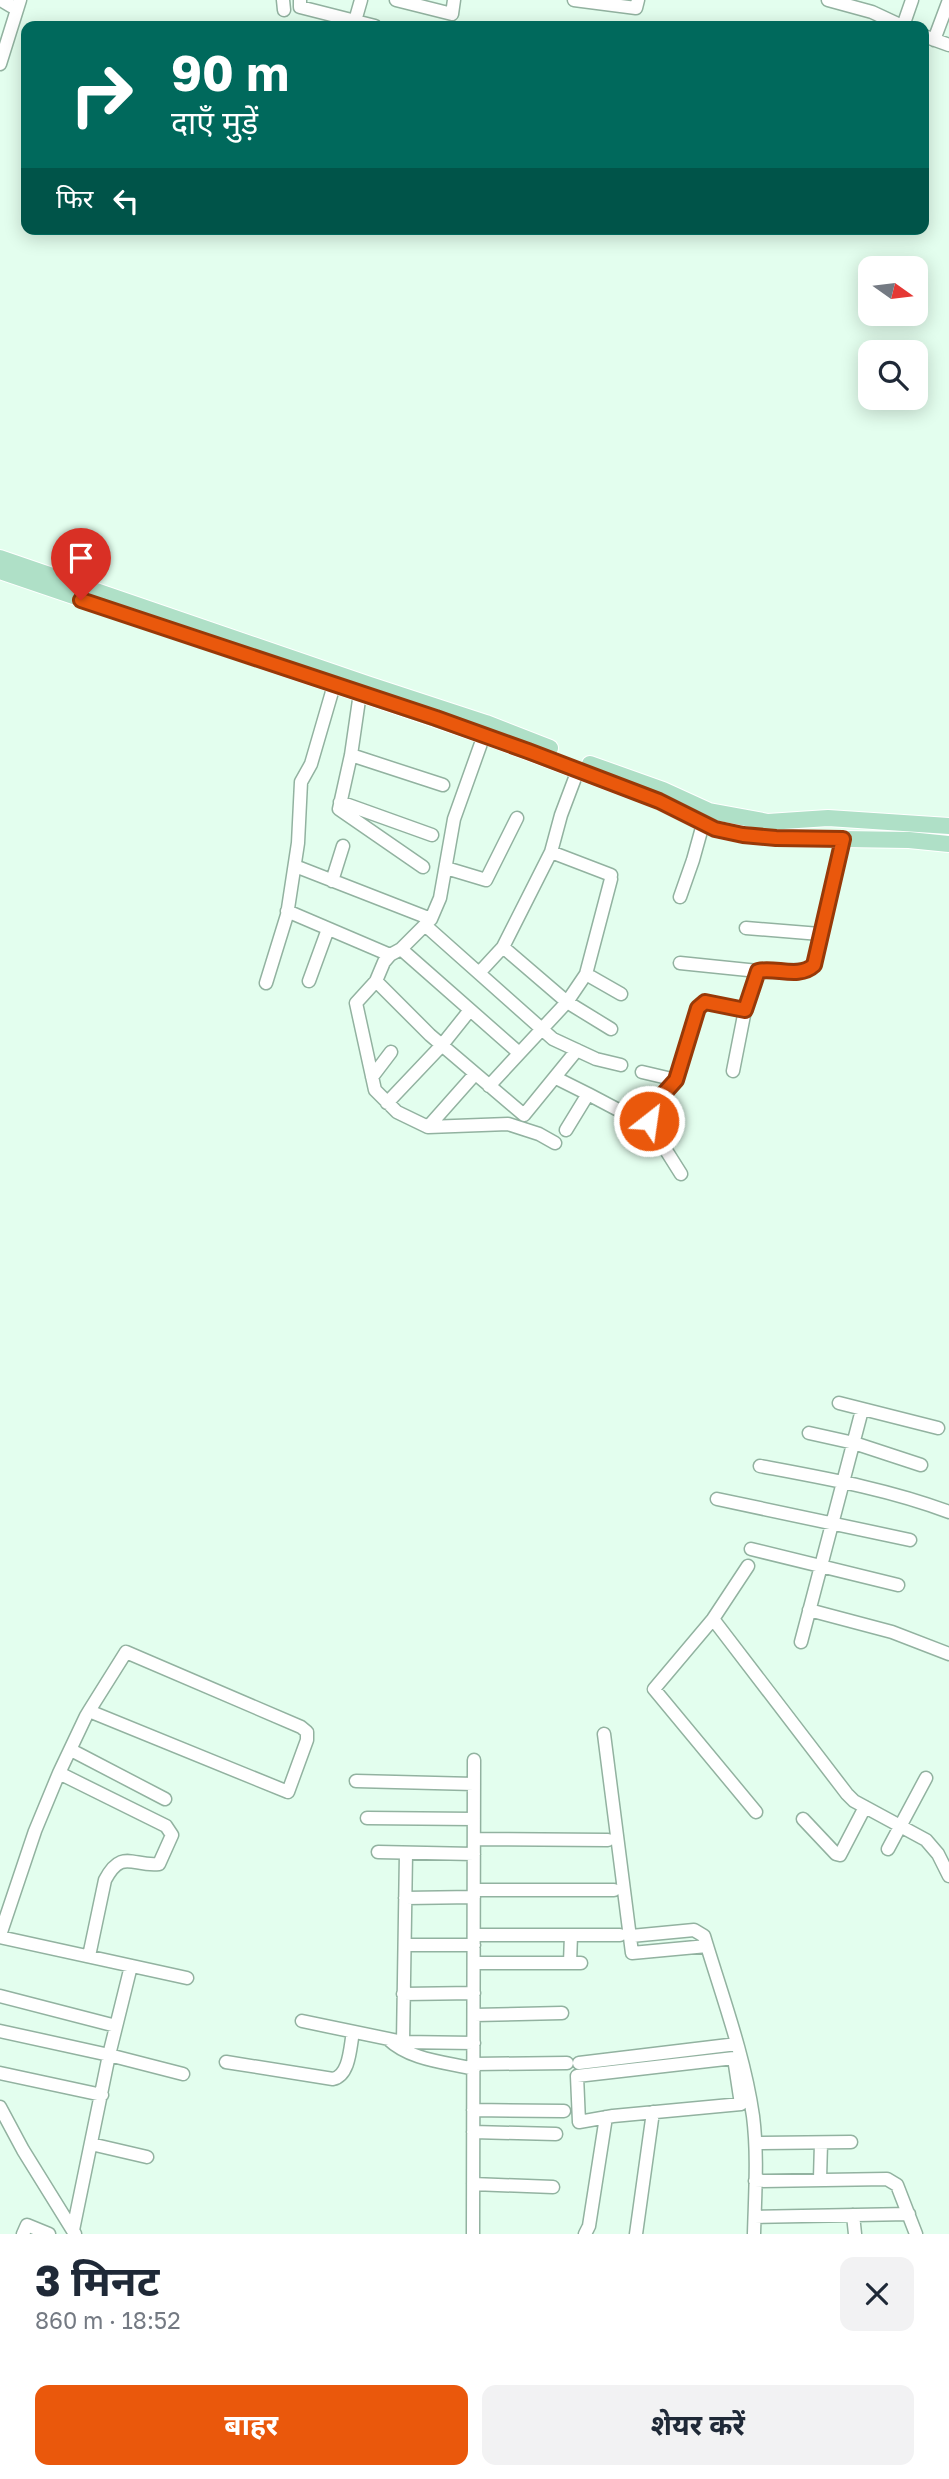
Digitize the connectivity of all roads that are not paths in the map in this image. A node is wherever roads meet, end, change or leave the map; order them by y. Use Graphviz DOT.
graph roads {
  1 [pos="300,0"];
  2 [pos="361,0"];
  3 [pos="396,0"];
  4 [pos="454,0"];
  5 [pos="574,0"];
  6 [pos="638,0"];
  7 [pos="828,0"];
  8 [pos="912,0"];
  9 [pos="949,0"];
  10 [pos="11,2"];
  11 [pos="874,6"];
  12 [pos="355,21"];
  13 [pos="895,21"];
  14 [pos="904,21"];
  15 [pos="929,38"];
  16 [pos="949,45"];
  17 [pos="0,64"];
  18 [pos="0,558"];
  19 [pos="0,572"];
  20 [pos="334,685"];
  21 [pos="360,693"];
  22 [pos="484,735"];
  23 [pos="548,753"];
  24 [pos="351,755"];
  25 [pos="578,770"];
  26 [pos="443,785"];
  27 [pos="340,802"];
  28 [pos="517,818"];
  29 [pos="703,824"];
  30 [pos="949,826"];
  31 [pos="432,835"];
  32 [pos="843,839"];
  33 [pos="949,844"];
  34 [pos="342,846"];
  35 [pos="551,852"];
  36 [pos="295,866"];
  37 [pos="423,867"];
  38 [pos="446,868"];
  39 [pos="332,881"];
  40 [pos="680,897"];
  41 [pos="287,911"];
  42 [pos="428,922"];
  43 [pos="746,928"];
  44 [pos="328,929"];
  45 [pos="820,934"];
  46 [pos="503,947"];
  47 [pos="395,952"];
  48 [pos="680,963"];
  49 [pos="758,971"];
  50 [pos="479,973"];
  51 [pos="586,974"];
  52 [pos="309,981"];
  53 [pos="376,981"];
  54 [pos="266,983"];
  55 [pos="621,994"];
  56 [pos="567,1002"];
  57 [pos="470,1010"];
  58 [pos="745,1010"];
  59 [pos="541,1028"];
  60 [pos="611,1029"];
  61 [pos="442,1045"];
  62 [pos="577,1050"];
  63 [pos="391,1052"];
  64 [pos="518,1052"];
  65 [pos="621,1065"];
  66 [pos="733,1071"];
  67 [pos="642,1072"];
  68 [pos="475,1074"];
  69 [pos="372,1077"];
  70 [pos="556,1078"];
  71 [pos="676,1080"];
  72 [pos="489,1086"];
  73 [pos="588,1094"];
  74 [pos="387,1103"];
  75 [pos="624,1113"];
  76 [pos="428,1127"];
  77 [pos="566,1130"];
  78 [pos="555,1143"];
  79 [pos="681,1174"];
  80 [pos="839,1403"];
  81 [pos="862,1409"];
  82 [pos="938,1428"];
  83 [pos="809,1433"];
  84 [pos="853,1443"];
  85 [pos="920,1465"];
  86 [pos="760,1466"];
  87 [pos="843,1481"];
  88 [pos="717,1499"];
  89 [pos="949,1512"];
  90 [pos="832,1523"];
  91 [pos="910,1540"];
  92 [pos="751,1549"];
  93 [pos="748,1566"];
  94 [pos="821,1567"];
  95 [pos="898,1585"];
  96 [pos="809,1610"];
  97 [pos="713,1619"];
  98 [pos="801,1642"];
  99 [pos="949,1654"];
  100 [pos="89,1711"];
  101 [pos="604,1734"];
  102 [pos="71,1750"];
  103 [pos="474,1760"];
  104 [pos="59,1773"];
  105 [pos="926,1778"];
  106 [pos="356,1781"];
  107 [pos="474,1784"];
  108 [pos="153,1792"];
  109 [pos="165,1799"];
  110 [pos="865,1807"];
  111 [pos="756,1812"];
  112 [pos="141,1814"];
  113 [pos="367,1818"];
  114 [pos="474,1819"];
  115 [pos="803,1819"];
  116 [pos="901,1826"];
  117 [pos="474,1839"];
  118 [pos="608,1840"];
  119 [pos="888,1849"];
  120 [pos="377,1852"];
  121 [pos="406,1853"];
  122 [pos="474,1854"];
  123 [pos="949,1876"];
  124 [pos="614,1890"];
  125 [pos="474,1893"];
  126 [pos="405,1898"];
  127 [pos="571,1935"];
  128 [pos="625,1935"];
  129 [pos="0,1936"];
  130 [pos="474,1940"];
  131 [pos="404,1945"];
  132 [pos="707,1946"];
  133 [pos="89,1956"];
  134 [pos="474,1963"];
  135 [pos="131,1966"];
  136 [pos="187,1978"];
  137 [pos="474,1993"];
  138 [pos="404,1994"];
  139 [pos="0,1996"];
  140 [pos="562,2012"];
  141 [pos="474,2015"];
  142 [pos="302,2021"];
  143 [pos="116,2026"];
  144 [pos="0,2031"];
  145 [pos="353,2032"];
  146 [pos="387,2039"];
  147 [pos="403,2042"];
  148 [pos="474,2043"];
  149 [pos="737,2044"];
  150 [pos="109,2055"];
  151 [pos="226,2062"];
  152 [pos="474,2066"];
  153 [pos="0,2073"];
  154 [pos="183,2074"];
  155 [pos="102,2095"];
  156 [pos="0,2107"];
  157 [pos="474,2110"];
  158 [pos="564,2111"];
  159 [pos="653,2112"];
  160 [pos="606,2117"];
  161 [pos="474,2132"];
  162 [pos="556,2134"];
  163 [pos="851,2142"];
  164 [pos="756,2143"];
  165 [pos="821,2143"];
  166 [pos="91,2144"];
  167 [pos="147,2157"];
  168 [pos="820,2179"];
  169 [pos="755,2181"];
  170 [pos="473,2184"];
  171 [pos="553,2187"];
  172 [pos="909,2214"];
  173 [pos="853,2215"];
  174 [pos="755,2217"];
  175 [pos="587,2230"];
  176 [pos="74,2232"];
  177 [pos="23,2234"];
  178 [pos="49,2234"];
  179 [pos="473,2234"];
  180 [pos="603,2234"];
  181 [pos="636,2234"];
  182 [pos="754,2234"];
  183 [pos="855,2234"];
  184 [pos="916,2234"];
  1 -- 12 [label="street"];
  2 -- 12 [label="street"];
  3 -- 4 [label="street"];
  5 -- 6 [label="street"];
  7 -- 11 [label="street"];
  8 -- 14 [label="street"];
  9 -- 15 [label="street"];
  10 -- 17 [label="street"];
  11 -- 13 [label="street"];
  15 -- 16 [label="street"];
  18 -- 23 [label="main road"];
  19 -- 20 [label="main road"];
  20 -- 21 [label="main road"];
  20 -- 36 [label="street"];
  21 -- 22 [label="main road"];
  21 -- 24 [label="street"];
  22 -- 23 [label="main road"];
  22 -- 38 [label="street"];
  23 -- 25 [label="main road"];
  23 -- 30 [label="main road"];
  24 -- 26 [label="street"];
  24 -- 27 [label="street"];
  25 -- 29 [label="main road"];
  25 -- 35 [label="street"];
  27 -- 31 [label="street"];
  27 -- 37 [label="street"];
  28 -- 38 [label="street"];
  29 -- 32 [label="main road"];
  29 -- 40 [label="street"];
  32 -- 33 [label="main road"];
  32 -- 45 [label="street"];
  34 -- 39 [label="street"];
  35 -- 46 [label="street"];
  35 -- 51 [label="street"];
  36 -- 39 [label="street"];
  36 -- 41 [label="street"];
  38 -- 42 [label="street"];
  39 -- 42 [label="street"];
  41 -- 44 [label="street"];
  41 -- 54 [label="street"];
  42 -- 47 [label="street"];
  42 -- 50 [label="street"];
  43 -- 45 [label="street"];
  44 -- 47 [label="street"];
  44 -- 52 [label="street"];
  45 -- 49 [label="street"];
  46 -- 50 [label="street"];
  46 -- 56 [label="street"];
  47 -- 53 [label="street"];
  47 -- 57 [label="street"];
  48 -- 49 [label="street"];
  49 -- 58 [label="street"];
  50 -- 59 [label="street"];
  51 -- 55 [label="street"];
  51 -- 56 [label="street"];
  53 -- 61 [label="street"];
  53 -- 69 [label="street"];
  56 -- 59 [label="street"];
  56 -- 60 [label="street"];
  57 -- 61 [label="street"];
  57 -- 64 [label="street"];
  58 -- 66 [label="street"];
  58 -- 71 [label="street"];
  59 -- 62 [label="street"];
  59 -- 64 [label="street"];
  61 -- 68 [label="street"];
  61 -- 74 [label="street"];
  62 -- 65 [label="street"];
  62 -- 70 [label="street"];
  63 -- 69 [label="street"];
  64 -- 72 [label="street"];
  67 -- 71 [label="street"];
  68 -- 72 [label="street"];
  68 -- 76 [label="street"];
  69 -- 74 [label="street"];
  70 -- 72 [label="street"];
  70 -- 73 [label="street"];
  71 -- 79 [label="street"];
  73 -- 75 [label="street"];
  73 -- 77 [label="street"];
  74 -- 76 [label="street"];
  76 -- 78 [label="street"];
  80 -- 81 [label="street"];
  81 -- 82 [label="street"];
  81 -- 84 [label="street"];
  83 -- 84 [label="street"];
  84 -- 85 [label="street"];
  84 -- 87 [label="street"];
  86 -- 87 [label="street"];
  87 -- 89 [label="street"];
  87 -- 90 [label="street"];
  88 -- 90 [label="street"];
  90 -- 91 [label="street"];
  90 -- 94 [label="street"];
  92 -- 94 [label="street"];
  93 -- 97 [label="street"];
  94 -- 95 [label="street"];
  94 -- 96 [label="street"];
  96 -- 98 [label="street"];
  96 -- 99 [label="street"];
  97 -- 110 [label="street"];
  97 -- 111 [label="street"];
  100 -- 100 [label="street"];
  100 -- 102 [label="street"];
  101 -- 128 [label="street"];
  102 -- 104 [label="street"];
  102 -- 108 [label="street"];
  103 -- 107 [label="street"];
  104 -- 112 [label="street"];
  104 -- 129 [label="street"];
  105 -- 116 [label="street"];
  106 -- 107 [label="street"];
  107 -- 114 [label="street"];
  108 -- 109 [label="street"];
  108 -- 112 [label="street"];
  110 -- 115 [label="street"];
  110 -- 116 [label="street"];
  112 -- 133 [label="street"];
  113 -- 114 [label="street"];
  114 -- 117 [label="street"];
  116 -- 119 [label="street"];
  116 -- 123 [label="street"];
  117 -- 118 [label="street"];
  117 -- 122 [label="street"];
  120 -- 121 [label="street"];
  121 -- 122 [label="street"];
  121 -- 126 [label="street"];
  122 -- 125 [label="street"];
  124 -- 125 [label="street"];
  125 -- 126 [label="street"];
  125 -- 130 [label="street"];
  126 -- 131 [label="street"];
  127 -- 128 [label="street"];
  127 -- 130 [label="street"];
  127 -- 134 [label="street"];
  128 -- 132 [label="street"];
  128 -- 132 [label="street"];
  129 -- 133 [label="street"];
  130 -- 131 [label="street"];
  130 -- 134 [label="street"];
  131 -- 138 [label="street"];
  132 -- 149 [label="street"];
  133 -- 135 [label="street"];
  134 -- 137 [label="street"];
  135 -- 136 [label="street"];
  135 -- 143 [label="street"];
  137 -- 138 [label="street"];
  137 -- 141 [label="street"];
  138 -- 147 [label="street"];
  139 -- 143 [label="street"];
  140 -- 141 [label="street"];
  141 -- 148 [label="street"];
  142 -- 145 [label="street"];
  143 -- 150 [label="street"];
  144 -- 150 [label="street"];
  145 -- 146 [label="street"];
  145 -- 151 [label="street"];
  146 -- 147 [label="street"];
  146 -- 152 [label="street"];
  147 -- 148 [label="street"];
  148 -- 152 [label="street"];
  149 -- 152 [label="street"];
  149 -- 164 [label="street"];
  150 -- 154 [label="street"];
  150 -- 155 [label="street"];
  152 -- 157 [label="street"];
  153 -- 155 [label="street"];
  155 -- 166 [label="street"];
  156 -- 176 [label="street"];
  157 -- 158 [label="street"];
  157 -- 161 [label="street"];
  159 -- 160 [label="street"];
  159 -- 160 [label="street"];
  159 -- 181 [label="street"];
  160 -- 175 [label="street"];
  161 -- 162 [label="street"];
  161 -- 170 [label="street"];
  163 -- 165 [label="street"];
  164 -- 165 [label="street"];
  164 -- 169 [label="street"];
  165 -- 168 [label="street"];
  166 -- 167 [label="street"];
  166 -- 176 [label="street"];
  168 -- 169 [label="street"];
  168 -- 172 [label="street"];
  169 -- 174 [label="street"];
  170 -- 171 [label="street"];
  170 -- 179 [label="street"];
  172 -- 173 [label="street"];
  172 -- 184 [label="street"];
  173 -- 174 [label="street"];
  173 -- 183 [label="street"];
  174 -- 182 [label="street"];
  175 -- 180 [label="street"];
  177 -- 178 [label="street"];
}
